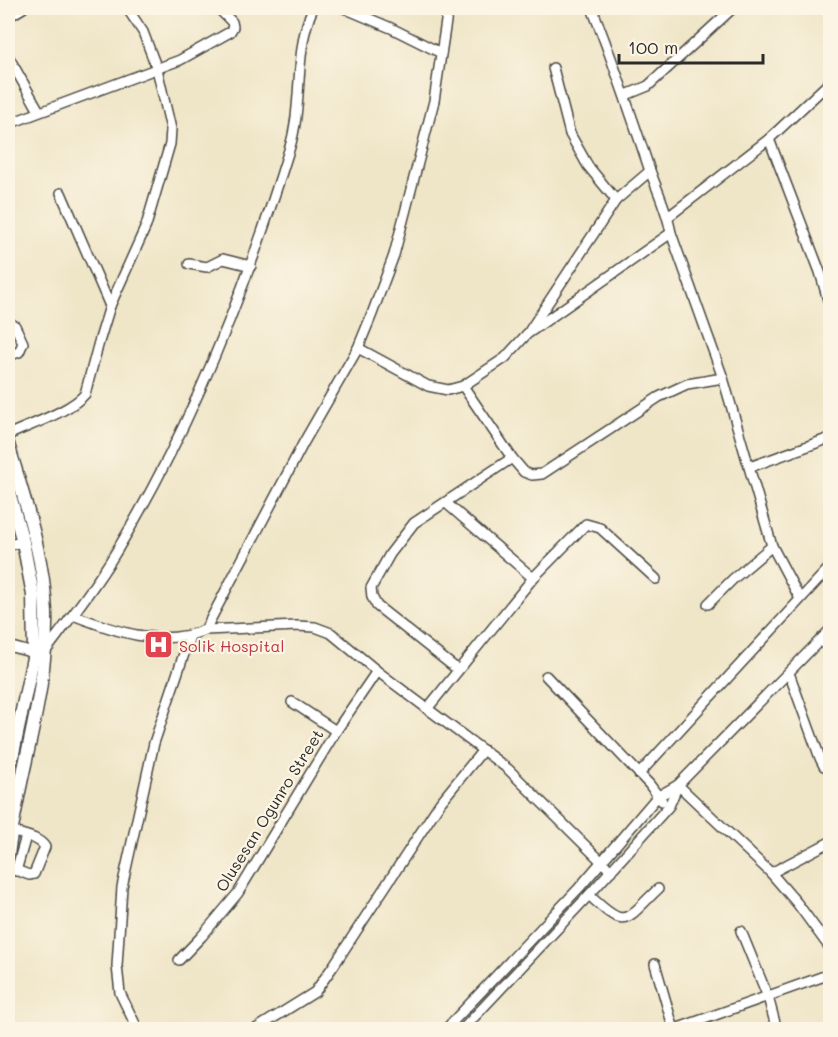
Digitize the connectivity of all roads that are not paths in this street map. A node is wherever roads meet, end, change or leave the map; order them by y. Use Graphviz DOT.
graph roads {
  1 [pos="23,8"];
  2 [pos="127,8"];
  3 [pos="218,8"];
  4 [pos="313,8"];
  5 [pos="344,8"];
  6 [pos="448,8"];
  7 [pos="592,8"];
  8 [pos="733,8"];
  9 [pos="8,17"];
  10 [pos="441,53"];
  11 [pos="8,56"];
  12 [pos="553,68"];
  13 [pos="157,69"];
  14 [pos="831,82"];
  15 [pos="626,95"];
  16 [pos="39,111"];
  17 [pos="8,124"];
  18 [pos="769,139"];
  19 [pos="650,171"];
  20 [pos="61,193"];
  21 [pos="616,200"];
  22 [pos="668,218"];
  23 [pos="671,233"];
  24 [pos="189,264"];
  25 [pos="251,266"];
  26 [pos="110,306"];
  27 [pos="831,307"];
  28 [pos="8,322"];
  29 [pos="527,334"];
  30 [pos="358,348"];
  31 [pos="8,356"];
  32 [pos="723,378"];
  33 [pos="463,386"];
  34 [pos="8,435"];
  35 [pos="831,438"];
  36 [pos="8,444"];
  37 [pos="512,458"];
  38 [pos="10,465"];
  39 [pos="750,467"];
  40 [pos="8,489"];
  41 [pos="446,503"];
  42 [pos="23,542"];
  43 [pos="8,545"];
  44 [pos="772,546"];
  45 [pos="831,567"];
  46 [pos="533,578"];
  47 [pos="656,579"];
  48 [pos="800,599"];
  49 [pos="708,604"];
  50 [pos="73,615"];
  51 [pos="205,630"];
  52 [pos="831,630"];
  53 [pos="190,636"];
  54 [pos="821,640"];
  55 [pos="8,646"];
  56 [pos="831,650"];
  57 [pos="40,652"];
  58 [pos="458,670"];
  59 [pos="377,671"];
  60 [pos="789,673"];
  61 [pos="546,676"];
  62 [pos="292,702"];
  63 [pos="427,709"];
  64 [pos="336,731"];
  65 [pos="483,750"];
  66 [pos="831,767"];
  67 [pos="639,774"];
  68 [pos="8,777"];
  69 [pos="678,785"];
  70 [pos="657,797"];
  71 [pos="669,806"];
  72 [pos="11,831"];
  73 [pos="26,836"];
  74 [pos="831,842"];
  75 [pos="8,855"];
  76 [pos="602,862"];
  77 [pos="12,869"];
  78 [pos="611,871"];
  79 [pos="771,873"];
  80 [pos="658,889"];
  81 [pos="589,895"];
  82 [pos="741,931"];
  83 [pos="831,948"];
  84 [pos="179,960"];
  85 [pos="656,964"];
  86 [pos="831,974"];
  87 [pos="768,997"];
  88 [pos="138,1029"];
  89 [pos="254,1029"];
  90 [pos="444,1029"];
  91 [pos="462,1029"];
  92 [pos="673,1029"];
  93 [pos="777,1029"];
  1 -- 9 [label="street"];
  2 -- 13 [label="street"];
  3 -- 13 [label="street"];
  4 -- 25 [label="street"];
  5 -- 10 [label="street"];
  6 -- 10 [label="street"];
  7 -- 15 [label="street"];
  8 -- 15 [label="street"];
  10 -- 30 [label="street"];
  11 -- 16 [label="street"];
  12 -- 21 [label="street"];
  13 -- 16 [label="street"];
  13 -- 26 [label="street"];
  14 -- 18 [label="street"];
  15 -- 19 [label="street"];
  16 -- 17 [label="street"];
  18 -- 22 [label="street"];
  18 -- 27 [label="street"];
  19 -- 21 [label="street"];
  19 -- 22 [label="street"];
  20 -- 26 [label="street"];
  21 -- 29 [label="street"];
  22 -- 23 [label="street"];
  23 -- 29 [label="street"];
  23 -- 32 [label="street"];
  24 -- 25 [label="street"];
  25 -- 50 [label="street"];
  26 -- 34 [label="street"];
  28 -- 31 [label="street"];
  29 -- 33 [label="street"];
  30 -- 33 [label="street"];
  30 -- 51 [label="street"];
  32 -- 37 [label="street"];
  32 -- 39 [label="street"];
  33 -- 37 [label="street"];
  35 -- 39 [label="street"];
  36 -- 38 [label="main road"];
  37 -- 41 [label="street"];
  38 -- 57 [label="main road"];
  39 -- 44 [label="street"];
  40 -- 42 [label="main road"];
  41 -- 46 [label="street"];
  41 -- 58 [label="street"];
  42 -- 43 [label="street"];
  42 -- 57 [label="main road"];
  44 -- 48 [label="street"];
  44 -- 49 [label="street"];
  45 -- 48 [label="street"];
  46 -- 47 [label="street"];
  46 -- 58 [label="street"];
  48 -- 67 [label="street"];
  50 -- 53 [label="street"];
  50 -- 57 [label="street"];
  51 -- 53 [label="street"];
  51 -- 59 [label="street"];
  52 -- 54 [label="street"];
  53 -- 88 [label="street"];
  54 -- 56 [label="street"];
  54 -- 60 [label="street"];
  55 -- 57 [label="street"];
  57 -- 68 [label="main road"];
  57 -- 72 [label="main road"];
  58 -- 63 [label="street"];
  59 -- 63 [label="street"];
  59 -- 64 [label="street, Olusesan Ogunro Street"];
  60 -- 66 [label="street"];
  60 -- 69 [label="street"];
  61 -- 67 [label="street"];
  62 -- 64 [label="street"];
  63 -- 65 [label="street"];
  64 -- 84 [label="street, Olusesan Ogunro Street"];
  65 -- 76 [label="street"];
  65 -- 89 [label="street"];
  67 -- 70 [label="street"];
  69 -- 70 [label="street"];
  69 -- 71 [label="street"];
  69 -- 79 [label="street"];
  70 -- 71 [label="street"];
  70 -- 76 [label="street"];
  71 -- 78 [label="street"];
  72 -- 73 [label="street"];
  72 -- 75 [label="main road"];
  73 -- 77 [label="street"];
  73 -- 77 [label="street"];
  74 -- 79 [label="street"];
  76 -- 78 [label="street"];
  76 -- 90 [label="street"];
  78 -- 81 [label="street"];
  79 -- 83 [label="street"];
  80 -- 81 [label="street"];
  81 -- 91 [label="street"];
  82 -- 87 [label="street"];
  85 -- 92 [label="street"];
  86 -- 87 [label="street"];
  87 -- 92 [label="street"];
  87 -- 93 [label="street"];
}
